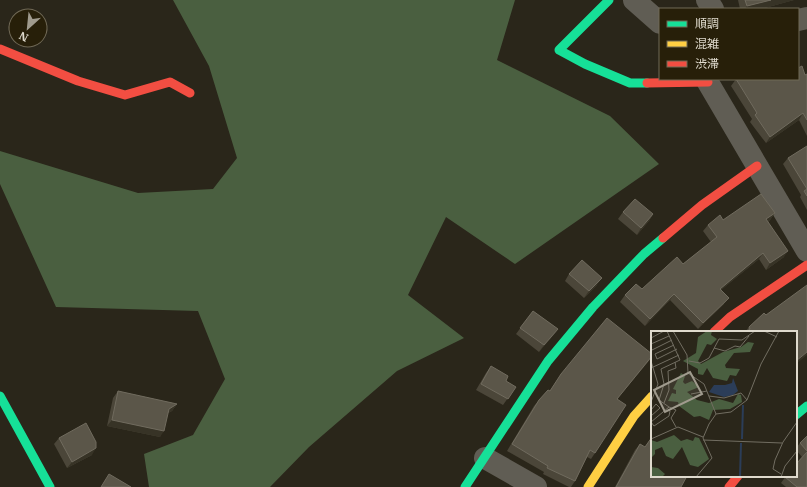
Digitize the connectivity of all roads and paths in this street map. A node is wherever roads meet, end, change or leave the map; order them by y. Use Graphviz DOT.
graph roads {
  1 [pos="609,0"];
  2 [pos="634,0"];
  3 [pos="659,22"];
  4 [pos="0,49"];
  5 [pos="707,80"];
  6 [pos="190,93"];
  7 [pos="756,166"];
  8 [pos="807,250"];
  9 [pos="807,265"];
  10 [pos="715,331"];
  11 [pos="0,396"];
  12 [pos="651,397"];
  13 [pos="807,406"];
  14 [pos="797,414"];
  15 [pos="485,458"];
  16 [pos="737,477"];
  17 [pos="50,487"];
  18 [pos="464,487"];
  19 [pos="536,487"];
  20 [pos="588,487"];
  21 [pos="729,487"];
  1 -- 5 [label="street"];
  2 -- 3 [label="street"];
  4 -- 6 [label="street"];
  5 -- 7 [label="street"];
  7 -- 8 [label="street"];
  7 -- 15 [label="street"];
  9 -- 10 [label="street"];
  11 -- 17 [label="street"];
  12 -- 20 [label="street"];
  13 -- 14 [label="street"];
  15 -- 18 [label="street"];
  15 -- 19 [label="street"];
  16 -- 21 [label="street"];
}
